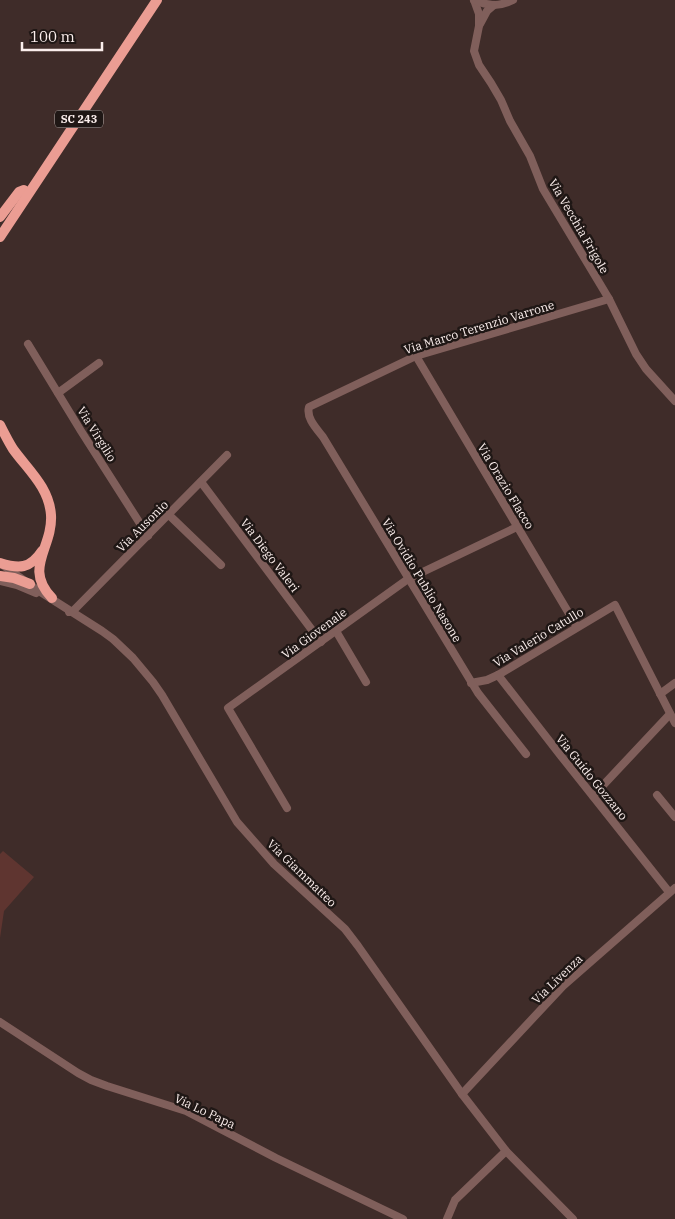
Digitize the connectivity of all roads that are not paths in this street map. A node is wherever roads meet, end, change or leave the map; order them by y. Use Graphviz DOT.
graph roads {
  1 [pos="149,0"];
  2 [pos="157,0"];
  3 [pos="474,0"];
  4 [pos="513,0"];
  5 [pos="494,5"];
  6 [pos="479,26"];
  7 [pos="24,190"];
  8 [pos="0,218"];
  9 [pos="2,230"];
  10 [pos="0,244"];
  11 [pos="609,299"];
  12 [pos="28,344"];
  13 [pos="416,356"];
  14 [pos="99,363"];
  15 [pos="58,392"];
  16 [pos="675,401"];
  17 [pos="307,412"];
  18 [pos="0,425"];
  19 [pos="227,455"];
  20 [pos="201,482"];
  21 [pos="169,515"];
  22 [pos="517,527"];
  23 [pos="148,536"];
  24 [pos="47,542"];
  25 [pos="0,563"];
  26 [pos="221,565"];
  27 [pos="0,576"];
  28 [pos="408,579"];
  29 [pos="0,581"];
  30 [pos="30,584"];
  31 [pos="52,598"];
  32 [pos="73,611"];
  33 [pos="578,627"];
  34 [pos="336,631"];
  35 [pos="321,642"];
  36 [pos="498,675"];
  37 [pos="366,682"];
  38 [pos="471,682"];
  39 [pos="675,682"];
  40 [pos="660,694"];
  41 [pos="670,714"];
  42 [pos="675,723"];
  43 [pos="526,754"];
  44 [pos="657,795"];
  45 [pos="593,796"];
  46 [pos="287,808"];
  47 [pos="675,817"];
  48 [pos="672,890"];
  49 [pos="0,1022"];
  50 [pos="462,1094"];
  51 [pos="506,1151"];
  52 [pos="403,1219"];
  53 [pos="447,1219"];
  54 [pos="573,1219"];
  1 -- 7 [label="highway, SC 243"];
  2 -- 9 [label="highway, SC 243"];
  3 -- 5 [label="street, Via Vecchia Frigole"];
  3 -- 6 [label="street, Via Vecchia Frigole"];
  4 -- 5 [label="street, Via Vecchia Frigole"];
  5 -- 6 [label="street, Via Vecchia Frigole"];
  6 -- 11 [label="street, Via Vecchia Frigole"];
  7 -- 8 [label="highway"];
  7 -- 9 [label="highway, SC 243"];
  9 -- 10 [label="highway"];
  11 -- 13 [label="street, Via Marco Terenzio Varrone"];
  11 -- 16 [label="street, Via Vecchia Frigole"];
  12 -- 15 [label="street, Via Virgilio"];
  13 -- 17 [label="street, Via Marco Terenzio Varrone"];
  13 -- 22 [label="street, Via Orazio Flacco"];
  14 -- 15 [label="street"];
  15 -- 23 [label="street, Via Virgilio"];
  17 -- 28 [label="street, Via Ovidio Publio Nasone"];
  18 -- 24 [label="highway"];
  19 -- 20 [label="street, Via Ausonio"];
  20 -- 21 [label="street, Via Ausonio"];
  20 -- 35 [label="street, Via Diego Valeri"];
  21 -- 23 [label="street, Via Ausonio"];
  21 -- 26 [label="street"];
  22 -- 28 [label="street, Via Giovenale"];
  22 -- 33 [label="street, Via Orazio Flacco"];
  23 -- 32 [label="street, Via Ausonio"];
  24 -- 25 [label="highway"];
  24 -- 31 [label="highway"];
  25 -- 30 [label="street, Via Giammatteo"];
  27 -- 30 [label="highway"];
  28 -- 34 [label="street, Via Giovenale"];
  28 -- 38 [label="street, Via Ovidio Publio Nasone"];
  29 -- 32 [label="street"];
  30 -- 31 [label="street, Via Giammatteo"];
  31 -- 32 [label="street, Via Giammatteo"];
  32 -- 50 [label="street, Via Giammatteo"];
  33 -- 36 [label="street, Via Valerio Catullo"];
  33 -- 40 [label="street, Via Valerio Catullo"];
  34 -- 35 [label="street, Via Giovenale"];
  34 -- 37 [label="street"];
  35 -- 46 [label="street, Via Giovenale"];
  36 -- 38 [label="street, Via Valerio Catullo"];
  36 -- 45 [label="street, Via Guido Gozzano"];
  38 -- 43 [label="street, Via Ovidio Publio Nasone"];
  39 -- 40 [label="street"];
  40 -- 41 [label="street"];
  41 -- 42 [label="street"];
  41 -- 45 [label="street"];
  44 -- 47 [label="street"];
  45 -- 48 [label="street, Via Guido Gozzano"];
  48 -- 50 [label="street, Via Livenza"];
  49 -- 52 [label="street, Via Lo Papa"];
  50 -- 51 [label="street, Via Giammatteo"];
  51 -- 53 [label="street"];
  51 -- 54 [label="street, Via Giammatteo"];
}
